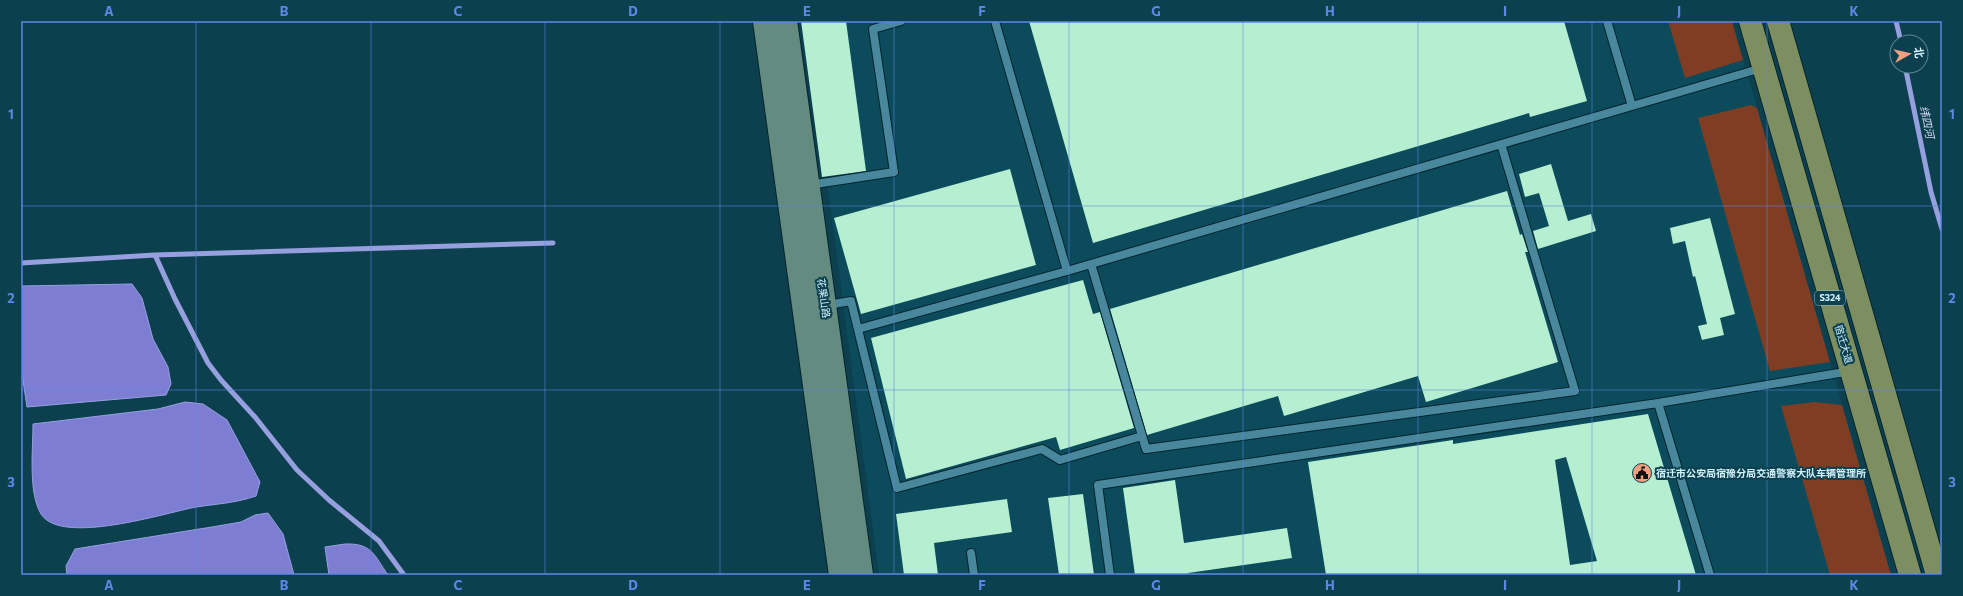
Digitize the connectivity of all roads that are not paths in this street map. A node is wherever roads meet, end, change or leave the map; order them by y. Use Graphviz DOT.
graph roads {
  1 [pos="764,21"];
  2 [pos="786,21"];
  3 [pos="901,21"];
  4 [pos="994,21"];
  5 [pos="1607,21"];
  6 [pos="1750,21"];
  7 [pos="1778,21"];
  8 [pos="873,25"];
  9 [pos="1763,67"];
  10 [pos="1632,106"];
  11 [pos="1501,144"];
  12 [pos="798,186"];
  13 [pos="1091,264"];
  14 [pos="1067,271"];
  15 [pos="815,306"];
  16 [pos="858,330"];
  17 [pos="1852,371"];
  18 [pos="1658,403"];
  19 [pos="1142,436"];
  20 [pos="971,553"];
  21 [pos="840,575"];
  22 [pos="862,575"];
  23 [pos="974,575"];
  24 [pos="1110,575"];
  25 [pos="1710,575"];
  26 [pos="1910,575"];
  27 [pos="1937,575"];
  1 -- 12 [label="street, 花果山路"];
  2 -- 12 [label="street, 花果山路"];
  3 -- 8 [label="lane"];
  4 -- 14 [label="lane"];
  5 -- 10 [label="lane"];
  6 -- 9 [label="main road, 宿迁大道 / S324"];
  7 -- 27 [label="main road, S324"];
  8 -- 12 [label="lane"];
  9 -- 10 [label="lane"];
  9 -- 17 [label="main road, 宿迁大道 / S324"];
  10 -- 11 [label="lane"];
  11 -- 13 [label="lane"];
  11 -- 19 [label="lane"];
  12 -- 15 [label="street, 花果山路"];
  13 -- 14 [label="lane"];
  13 -- 19 [label="lane"];
  14 -- 16 [label="lane"];
  15 -- 16 [label="lane"];
  15 -- 21 [label="street, 花果山路"];
  15 -- 22 [label="street, 花果山路"];
  16 -- 19 [label="lane"];
  17 -- 18 [label="lane"];
  17 -- 26 [label="main road, 宿迁大道 / S324"];
  18 -- 24 [label="lane"];
  18 -- 25 [label="lane"];
  20 -- 23 [label="lane"];
}
